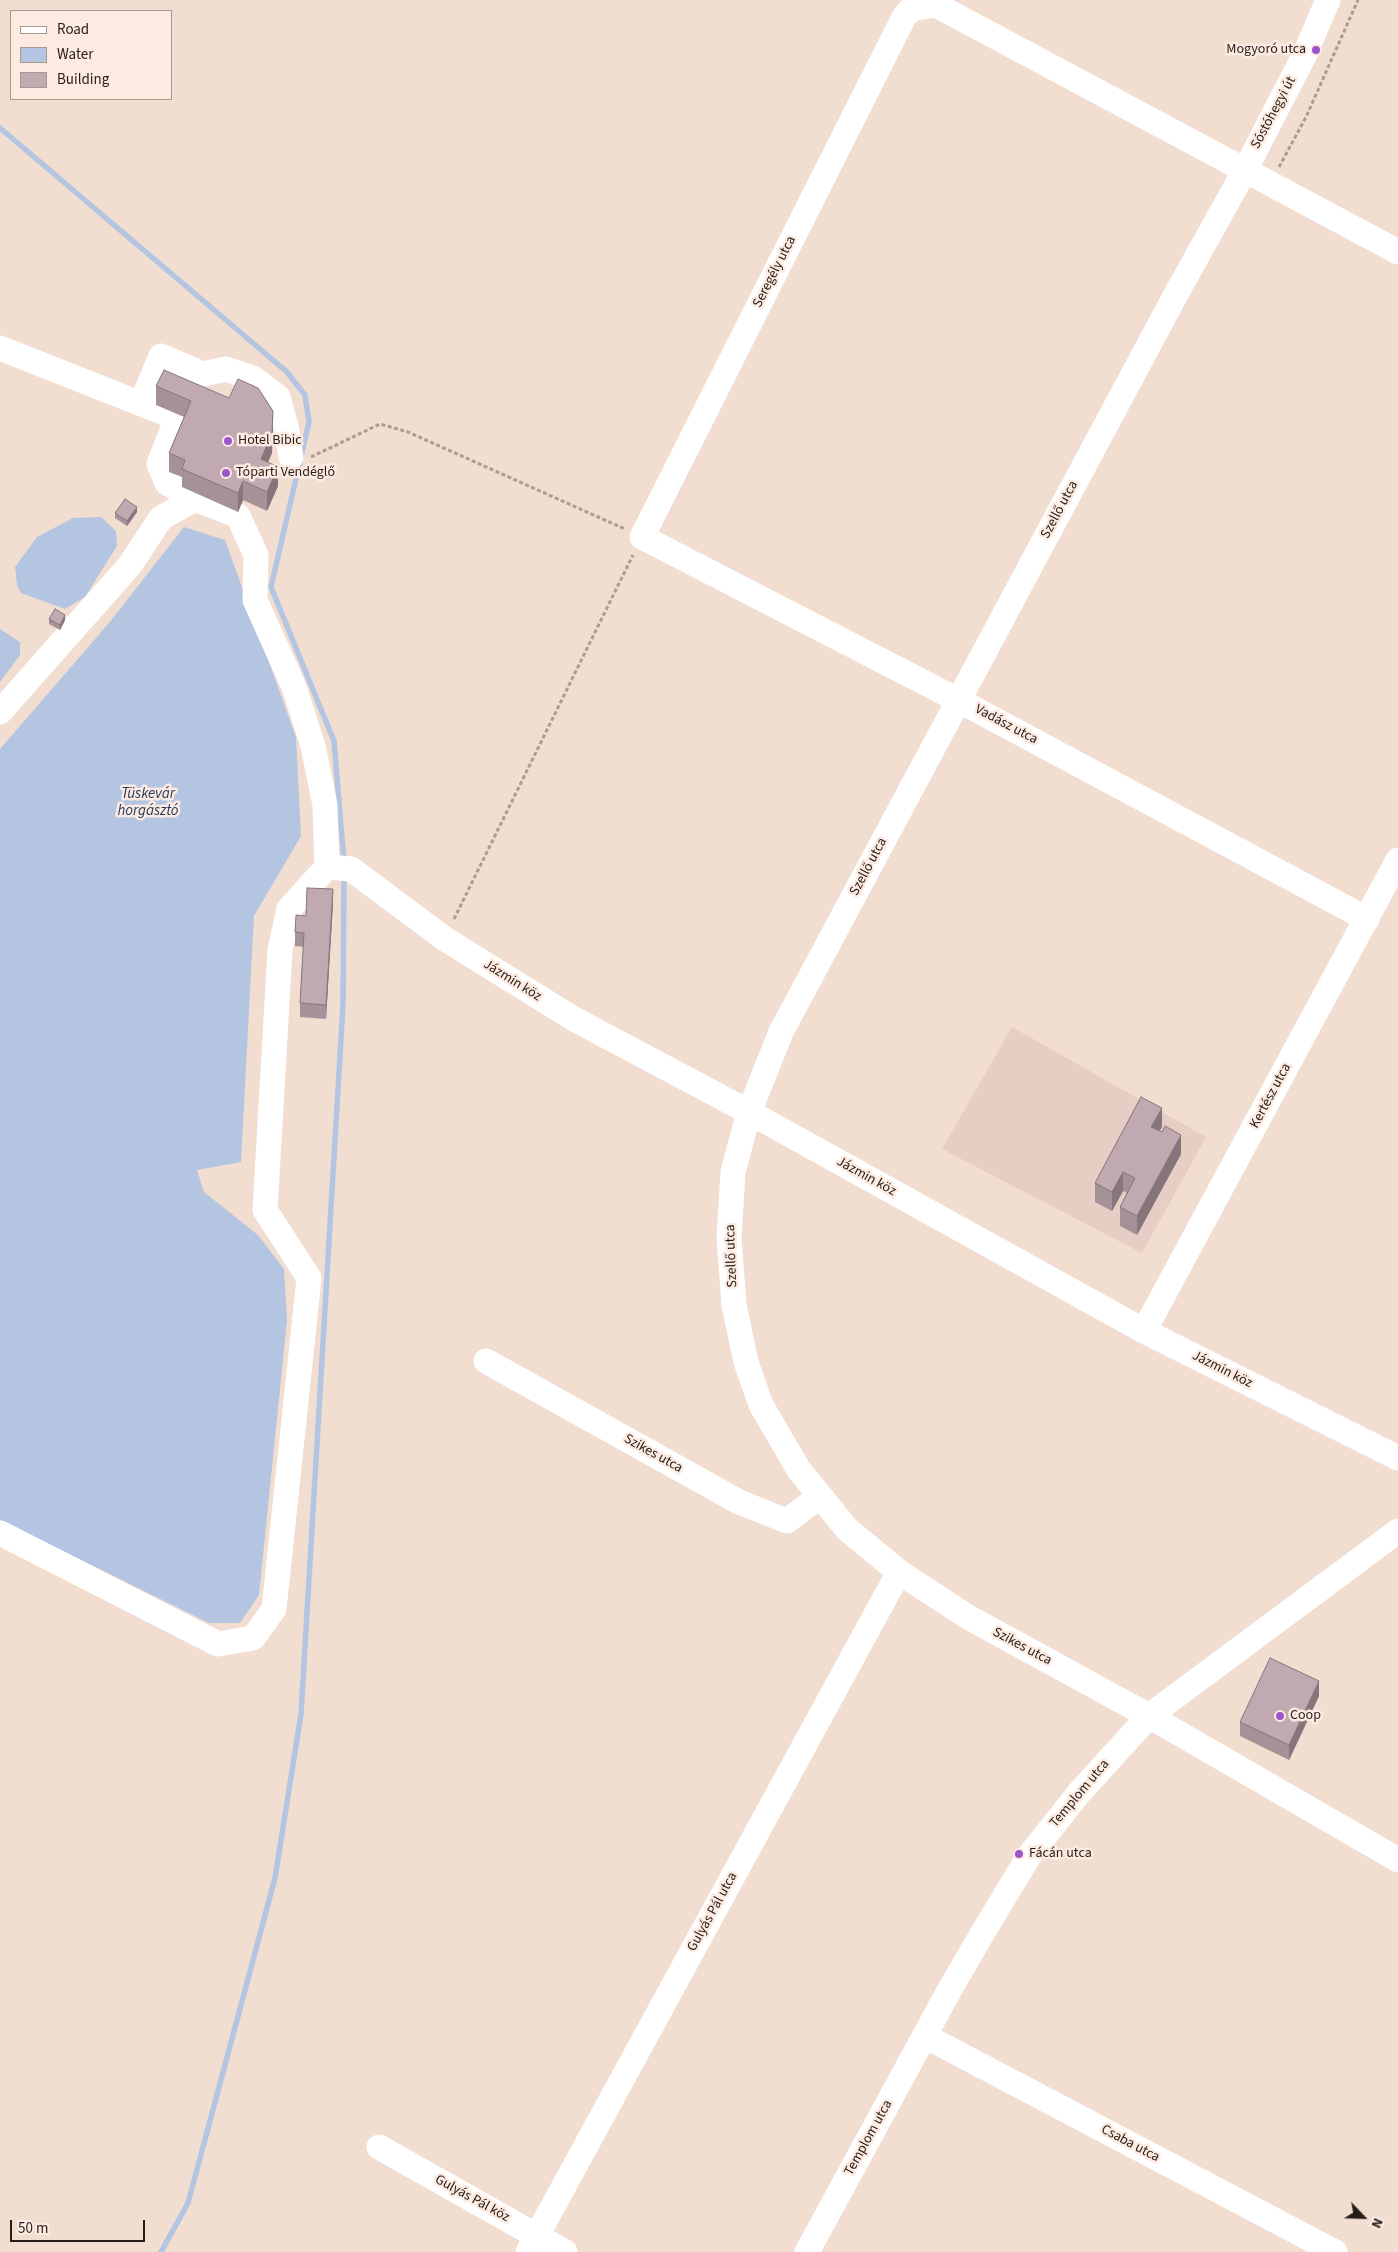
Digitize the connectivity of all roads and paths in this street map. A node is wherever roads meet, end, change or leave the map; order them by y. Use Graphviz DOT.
graph roads {
  1 [pos="1328,0"];
  2 [pos="1358,0"];
  3 [pos="902,5"];
  4 [pos="1245,170"];
  5 [pos="1270,184"];
  6 [pos="1398,252"];
  7 [pos="0,348"];
  8 [pos="141,404"];
  9 [pos="298,458"];
  10 [pos="195,499"];
  11 [pos="642,537"];
  12 [pos="958,700"];
  13 [pos="0,712"];
  14 [pos="1398,860"];
  15 [pos="339,868"];
  16 [pos="1367,919"];
  17 [pos="445,939"];
  18 [pos="749,1112"];
  19 [pos="1144,1331"];
  20 [pos="486,1362"];
  21 [pos="1398,1458"];
  22 [pos="820,1496"];
  23 [pos="1398,1530"];
  24 [pos="0,1533"];
  25 [pos="899,1572"];
  26 [pos="1149,1716"];
  27 [pos="1398,1860"];
  28 [pos="925,2036"];
  29 [pos="379,2147"];
  30 [pos="532,2244"];
  31 [pos="565,2252"];
  32 [pos="807,2252"];
  33 [pos="1335,2252"];
  1 -- 4 [label="street, Sóstóhegyi út"];
  2 -- 5 [label="path"];
  3 -- 4 [label="street"];
  3 -- 11 [label="street, Seregély utca"];
  4 -- 5 [label="street"];
  4 -- 12 [label="street, Szellő utca"];
  5 -- 6 [label="street"];
  7 -- 8 [label="street"];
  8 -- 9 [label="street"];
  8 -- 10 [label="street"];
  9 -- 11 [label="path"];
  10 -- 13 [label="street"];
  10 -- 15 [label="street"];
  11 -- 12 [label="street, Vadász utca"];
  11 -- 17 [label="path"];
  12 -- 16 [label="street, Vadász utca"];
  12 -- 18 [label="street, Szellő utca"];
  14 -- 16 [label="street, Kertész utca"];
  15 -- 17 [label="street, Jázmin köz"];
  15 -- 24 [label="street"];
  16 -- 19 [label="street, Kertész utca"];
  17 -- 18 [label="street, Jázmin köz"];
  18 -- 19 [label="street, Jázmin köz"];
  18 -- 22 [label="street, Szellő utca"];
  19 -- 21 [label="street, Jázmin köz"];
  20 -- 22 [label="street, Szikes utca"];
  22 -- 25 [label="street, Szellő utca"];
  23 -- 26 [label="street, Templom utca"];
  25 -- 26 [label="street, Szikes utca"];
  25 -- 30 [label="street, Gulyás Pál utca"];
  26 -- 27 [label="street"];
  26 -- 28 [label="street, Templom utca"];
  28 -- 32 [label="street, Templom utca"];
  28 -- 33 [label="street, Csaba utca"];
  29 -- 30 [label="street, Gulyás Pál köz"];
  30 -- 31 [label="street, Gulyás Pál köz"];
}
